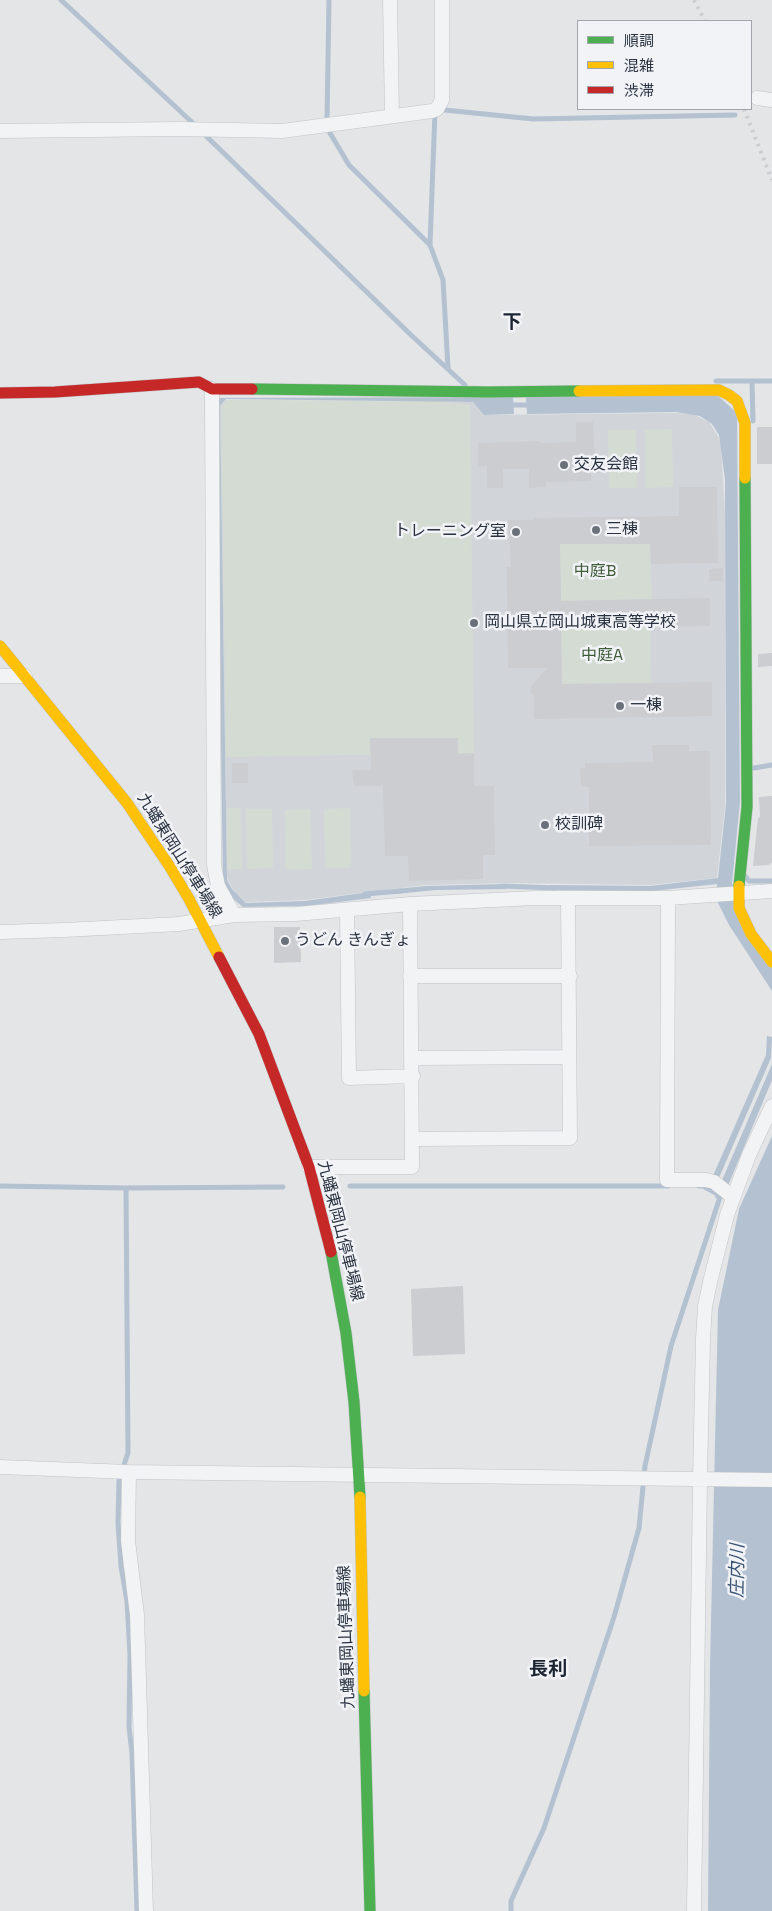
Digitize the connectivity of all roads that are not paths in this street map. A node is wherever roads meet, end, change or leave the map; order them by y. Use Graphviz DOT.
graph roads {
  1 [pos="390,0"];
  2 [pos="442,0"];
  3 [pos="757,98"];
  4 [pos="772,100"];
  5 [pos="392,116"];
  6 [pos="0,131"];
  7 [pos="212,389"];
  8 [pos="0,393"];
  9 [pos="0,646"];
  10 [pos="0,676"];
  11 [pos="25,676"];
  12 [pos="772,891"];
  13 [pos="736,892"];
  14 [pos="568,898"];
  15 [pos="668,898"];
  16 [pos="410,904"];
  17 [pos="347,910"];
  18 [pos="234,915"];
  19 [pos="202,920"];
  20 [pos="0,932"];
  21 [pos="772,962"];
  22 [pos="410,976"];
  23 [pos="570,976"];
  24 [pos="570,1057"];
  25 [pos="412,1058"];
  26 [pos="412,1076"];
  27 [pos="772,1106"];
  28 [pos="412,1139"];
  29 [pos="309,1167"];
  30 [pos="727,1193"];
  31 [pos="0,1467"];
  32 [pos="123,1471"];
  33 [pos="358,1474"];
  34 [pos="703,1479"];
  35 [pos="772,1480"];
  36 [pos="146,1911"];
  37 [pos="370,1911"];
  38 [pos="694,1911"];
  1 -- 5 [label="street"];
  2 -- 5 [label="street"];
  3 -- 4 [label="street"];
  5 -- 6 [label="street"];
  7 -- 8 [label="main road"];
  7 -- 13 [label="main road"];
  7 -- 18 [label="street"];
  9 -- 11 [label="main road, 九蟠東岡山停車場線"];
  10 -- 11 [label="street"];
  11 -- 19 [label="main road, 九蟠東岡山停車場線"];
  12 -- 13 [label="street"];
  13 -- 15 [label="street"];
  13 -- 21 [label="main road"];
  14 -- 15 [label="street"];
  14 -- 16 [label="street"];
  14 -- 23 [label="street"];
  15 -- 30 [label="street"];
  16 -- 17 [label="street"];
  16 -- 22 [label="street"];
  17 -- 18 [label="street"];
  17 -- 26 [label="street"];
  18 -- 19 [label="street"];
  19 -- 20 [label="street"];
  19 -- 29 [label="main road, 九蟠東岡山停車場線"];
  22 -- 23 [label="street"];
  22 -- 25 [label="street"];
  23 -- 24 [label="street"];
  24 -- 25 [label="street"];
  24 -- 28 [label="street"];
  25 -- 26 [label="street"];
  26 -- 28 [label="street"];
  27 -- 30 [label="street"];
  28 -- 29 [label="street"];
  29 -- 33 [label="main road, 九蟠東岡山停車場線"];
  30 -- 34 [label="street"];
  31 -- 32 [label="street"];
  32 -- 33 [label="street"];
  32 -- 36 [label="street"];
  33 -- 34 [label="street"];
  33 -- 37 [label="main road, 九蟠東岡山停車場線"];
  34 -- 35 [label="street"];
  34 -- 38 [label="street"];
}
